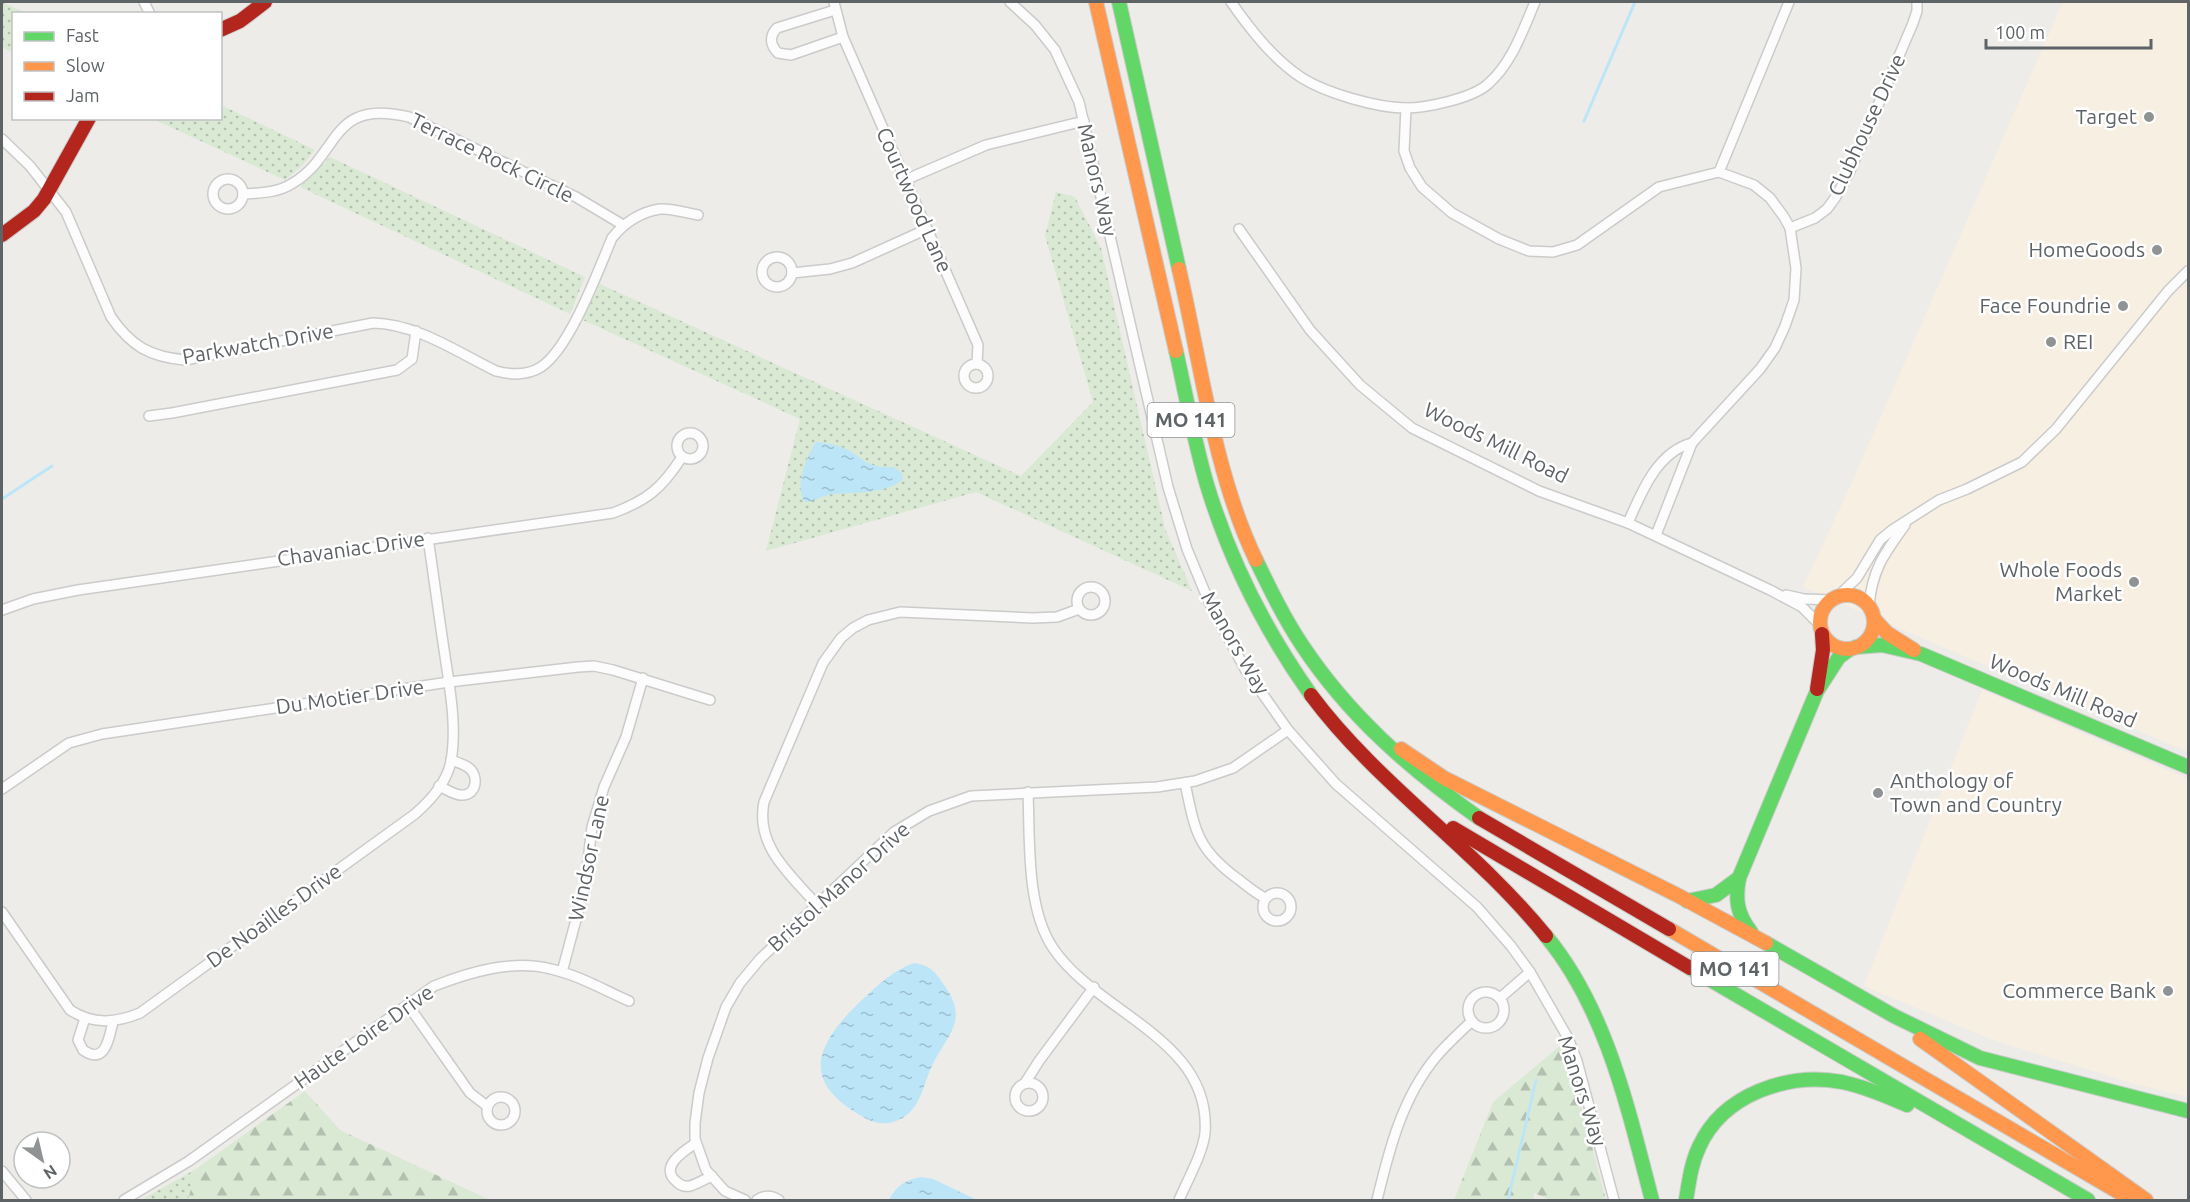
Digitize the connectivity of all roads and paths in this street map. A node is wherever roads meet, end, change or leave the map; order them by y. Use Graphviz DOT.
graph roads {
  1 [pos="265,2"];
  2 [pos="1010,2"];
  3 [pos="1096,2"];
  4 [pos="1119,2"];
  5 [pos="1231,2"];
  6 [pos="1535,2"];
  7 [pos="1789,2"];
  8 [pos="1917,2"];
  9 [pos="835,6"];
  10 [pos="222,29"];
  11 [pos="843,38"];
  12 [pos="1406,108"];
  13 [pos="87,120"];
  14 [pos="1084,121"];
  15 [pos="2,139"];
  16 [pos="1719,172"];
  17 [pos="905,180"];
  18 [pos="49,189"];
  19 [pos="243,194"];
  20 [pos="698,215"];
  21 [pos="623,225"];
  22 [pos="1790,228"];
  23 [pos="927,229"];
  24 [pos="1239,229"];
  25 [pos="2,235"];
  26 [pos="2188,271"];
  27 [pos="792,273"];
  28 [pos="416,331"];
  29 [pos="977,364"];
  30 [pos="149,416"];
  31 [pos="1692,443"];
  32 [pos="682,457"];
  33 [pos="1908,521"];
  34 [pos="1628,523"];
  35 [pos="1656,535"];
  36 [pos="428,538"];
  37 [pos="1770,590"];
  38 [pos="1834,599"];
  39 [pos="1079,609"];
  40 [pos="2,610"];
  41 [pos="1871,613"];
  42 [pos="1821,628"];
  43 [pos="1853,648"];
  44 [pos="1921,654"];
  45 [pos="643,678"];
  46 [pos="449,682"];
  47 [pos="1817,691"];
  48 [pos="710,700"];
  49 [pos="1354,714"];
  50 [pos="1288,730"];
  51 [pos="451,760"];
  52 [pos="2188,767"];
  53 [pos="1185,783"];
  54 [pos="439,786"];
  55 [pos="1397,786"];
  56 [pos="2,789"];
  57 [pos="1028,792"];
  58 [pos="1739,878"];
  59 [pos="1265,898"];
  60 [pos="1687,901"];
  61 [pos="816,904"];
  62 [pos="2,912"];
  63 [pos="1755,937"];
  64 [pos="562,972"];
  65 [pos="1530,972"];
  66 [pos="1094,987"];
  67 [pos="1500,998"];
  68 [pos="629,1001"];
  69 [pos="408,1005"];
  70 [pos="1881,1010"];
  71 [pos="90,1020"];
  72 [pos="1472,1021"];
  73 [pos="113,1022"];
  74 [pos="1025,1083"];
  75 [pos="487,1107"];
  76 [pos="2188,1110"];
  77 [pos="1963,1128"];
  78 [pos="696,1143"];
  79 [pos="2,1171"];
  80 [pos="712,1176"];
  81 [pos="26,1200"];
  82 [pos="124,1200"];
  83 [pos="745,1200"];
  84 [pos="757,1200"];
  85 [pos="778,1200"];
  86 [pos="1179,1200"];
  87 [pos="1377,1200"];
  88 [pos="1614,1200"];
  89 [pos="1652,1200"];
  90 [pos="1686,1200"];
  91 [pos="2088,1200"];
  92 [pos="2132,1200"];
  93 [pos="2146,1200"];
  1 -- 10 [label="main road"];
  2 -- 14 [label="street, Manors Way"];
  3 -- 55 [label="main road, MO 141"];
  4 -- 49 [label="main road, MO 141"];
  5 -- 12 [label="street"];
  6 -- 12 [label="street"];
  7 -- 16 [label="street"];
  8 -- 22 [label="street, Clubhouse Drive"];
  9 -- 11 [label="street, Courtwood Lane"];
  9 -- 11 [label="street, Courtwood Lane"];
  11 -- 17 [label="street, Courtwood Lane"];
  12 -- 16 [label="street"];
  13 -- 18 [label="main road"];
  14 -- 17 [label="street"];
  14 -- 50 [label="street, Manors Way"];
  15 -- 18 [label="street, Parkwatch Drive"];
  16 -- 22 [label="street"];
  17 -- 23 [label="street, Courtwood Lane"];
  18 -- 25 [label="main road"];
  18 -- 28 [label="street, Parkwatch Drive"];
  19 -- 21 [label="street, Terrace Rock Circle"];
  20 -- 21 [label="street"];
  21 -- 28 [label="street, Parkwatch Drive"];
  22 -- 31 [label="street"];
  23 -- 27 [label="street"];
  23 -- 29 [label="street, Courtwood Lane"];
  24 -- 34 [label="street, Woods Mill Road"];
  26 -- 33 [label="street"];
  28 -- 30 [label="street"];
  31 -- 34 [label="street"];
  31 -- 35 [label="street"];
  32 -- 36 [label="street, Chavaniac Drive"];
  33 -- 38 [label="street"];
  33 -- 41 [label="street"];
  34 -- 35 [label="street, Woods Mill Road"];
  35 -- 37 [label="street, Woods Mill Road"];
  36 -- 40 [label="street, Chavaniac Drive"];
  36 -- 46 [label="street, De Noailles Drive"];
  37 -- 38 [label="street, Woods Mill Road"];
  37 -- 42 [label="street, Woods Mill Road"];
  38 -- 41 [label="main road"];
  38 -- 42 [label="main road"];
  39 -- 61 [label="street"];
  41 -- 43 [label="main road"];
  41 -- 44 [label="main road, Woods Mill Road"];
  42 -- 43 [label="main road"];
  42 -- 47 [label="main road"];
  43 -- 44 [label="main road, Woods Mill Road"];
  43 -- 47 [label="main road"];
  44 -- 52 [label="main road, Woods Mill Road"];
  45 -- 46 [label="street, Du Motier Drive"];
  45 -- 48 [label="street, Du Motier Drive"];
  45 -- 64 [label="street, Windsor Lane"];
  46 -- 51 [label="street, De Noailles Drive"];
  46 -- 56 [label="street, Du Motier Drive"];
  47 -- 58 [label="main road"];
  49 -- 60 [label="main road"];
  49 -- 92 [label="main road, MO 141"];
  50 -- 53 [label="street, Bristol Manor Drive"];
  50 -- 65 [label="street, Manors Way"];
  51 -- 54 [label="street, De Noailles Drive"];
  51 -- 54 [label="street"];
  53 -- 57 [label="street, Bristol Manor Drive"];
  53 -- 59 [label="street"];
  54 -- 73 [label="street, De Noailles Drive"];
  55 -- 77 [label="main road, MO 141"];
  55 -- 89 [label="main road"];
  57 -- 61 [label="street, Bristol Manor Drive"];
  57 -- 66 [label="street"];
  58 -- 60 [label="main road"];
  58 -- 63 [label="main road"];
  60 -- 63 [label="main road"];
  61 -- 78 [label="street, Bristol Manor Drive"];
  62 -- 71 [label="street"];
  63 -- 70 [label="main road"];
  64 -- 68 [label="street, Haute Loire Drive"];
  64 -- 69 [label="street, Haute Loire Drive"];
  65 -- 67 [label="street"];
  65 -- 88 [label="street, Manors Way"];
  66 -- 74 [label="street"];
  66 -- 86 [label="street"];
  67 -- 72 [label="street"];
  67 -- 72 [label="street"];
  69 -- 75 [label="street"];
  69 -- 82 [label="street, Haute Loire Drive"];
  70 -- 76 [label="main road"];
  70 -- 93 [label="main road"];
  71 -- 73 [label="street, De Noailles Drive"];
  71 -- 73 [label="street"];
  72 -- 87 [label="street"];
  77 -- 90 [label="main road"];
  77 -- 91 [label="main road, MO 141"];
  78 -- 80 [label="street, Bristol Manor Drive"];
  78 -- 80 [label="street"];
  79 -- 81 [label="street"];
  80 -- 83 [label="street, Bristol Manor Drive"];
  84 -- 85 [label="street"];
}
